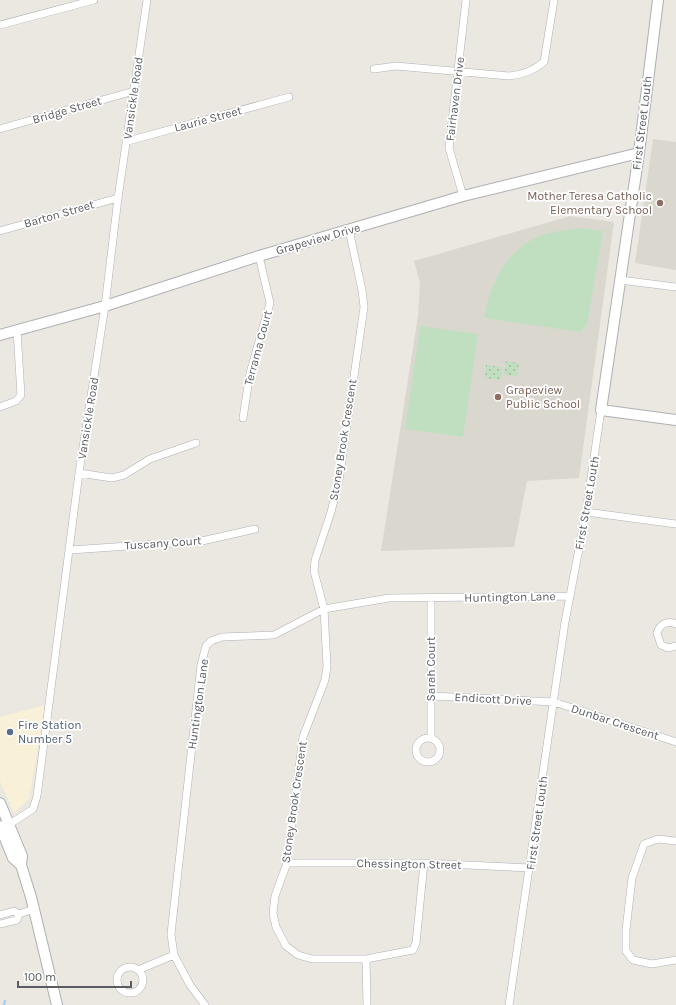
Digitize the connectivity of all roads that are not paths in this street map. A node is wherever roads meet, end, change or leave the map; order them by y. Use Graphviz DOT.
graph roads {
  1 [pos="94,0"];
  2 [pos="147,0"];
  3 [pos="466,0"];
  4 [pos="554,0"];
  5 [pos="658,0"];
  6 [pos="0,25"];
  7 [pos="374,69"];
  8 [pos="459,71"];
  9 [pos="134,90"];
  10 [pos="289,97"];
  11 [pos="0,129"];
  12 [pos="128,141"];
  13 [pos="639,153"];
  14 [pos="463,196"];
  15 [pos="118,198"];
  16 [pos="349,230"];
  17 [pos="0,231"];
  18 [pos="259,256"];
  19 [pos="620,280"];
  20 [pos="676,287"];
  21 [pos="105,306"];
  22 [pos="17,330"];
  23 [pos="0,335"];
  24 [pos="0,406"];
  25 [pos="601,410"];
  26 [pos="243,418"];
  27 [pos="676,420"];
  28 [pos="196,443"];
  29 [pos="80,473"];
  30 [pos="586,512"];
  31 [pos="676,524"];
  32 [pos="255,529"];
  33 [pos="70,550"];
  34 [pos="570,596"];
  35 [pos="431,599"];
  36 [pos="324,609"];
  37 [pos="676,624"];
  38 [pos="676,646"];
  39 [pos="431,696"];
  40 [pos="554,702"];
  41 [pos="431,738"];
  42 [pos="676,742"];
  43 [pos="0,803"];
  44 [pos="5,825"];
  45 [pos="676,841"];
  46 [pos="287,863"];
  47 [pos="424,863"];
  48 [pos="530,868"];
  49 [pos="34,909"];
  50 [pos="19,914"];
  51 [pos="0,915"];
  52 [pos="0,924"];
  53 [pos="174,955"];
  54 [pos="366,960"];
  55 [pos="676,960"];
  56 [pos="138,970"];
  57 [pos="57,1005"];
  58 [pos="205,1005"];
  59 [pos="367,1005"];
  60 [pos="509,1005"];
  1 -- 6 [label="street"];
  2 -- 9 [label="street, Vansickle Road"];
  3 -- 8 [label="street, Fairhaven Drive"];
  4 -- 8 [label="street"];
  5 -- 13 [label="street, First Street Louth"];
  7 -- 8 [label="street"];
  8 -- 14 [label="street, Fairhaven Drive"];
  9 -- 11 [label="street, Bridge Street"];
  9 -- 12 [label="street, Vansickle Road"];
  10 -- 12 [label="street, Laurie Street"];
  12 -- 15 [label="street, Vansickle Road"];
  13 -- 14 [label="street, Grapeview Drive"];
  13 -- 19 [label="street, First Street Louth"];
  14 -- 16 [label="street, Grapeview Drive"];
  15 -- 17 [label="street, Barton Street"];
  15 -- 21 [label="street, Vansickle Road"];
  16 -- 18 [label="street, Grapeview Drive"];
  16 -- 36 [label="street, Stoney Brook Crescent"];
  18 -- 21 [label="street, Grapeview Drive"];
  18 -- 26 [label="street, Terrama Court"];
  19 -- 20 [label="street"];
  19 -- 25 [label="street, First Street Louth"];
  21 -- 22 [label="street, Grapeview Drive"];
  21 -- 29 [label="street, Vansickle Road"];
  22 -- 23 [label="street, Grapeview Drive"];
  22 -- 24 [label="street"];
  25 -- 27 [label="street"];
  25 -- 30 [label="street, First Street Louth"];
  28 -- 29 [label="street"];
  29 -- 33 [label="street, Vansickle Road"];
  30 -- 31 [label="street"];
  30 -- 34 [label="street, First Street Louth"];
  32 -- 33 [label="street, Tuscany Court"];
  33 -- 44 [label="street, Vansickle Road"];
  34 -- 35 [label="street, Huntington Lane"];
  34 -- 40 [label="street, First Street Louth"];
  35 -- 36 [label="street, Huntington Lane"];
  35 -- 39 [label="street, Sarah Court"];
  36 -- 46 [label="street, Stoney Brook Crescent"];
  36 -- 53 [label="street, Huntington Lane"];
  37 -- 38 [label="street"];
  39 -- 40 [label="street, Endicott Drive"];
  39 -- 41 [label="street, Sarah Court"];
  40 -- 42 [label="street, Dunbar Crescent"];
  40 -- 48 [label="street, First Street Louth"];
  43 -- 44 [label="street"];
  44 -- 49 [label="street"];
  45 -- 55 [label="street"];
  46 -- 47 [label="street, Chessington Street"];
  46 -- 54 [label="street, Stoney Brook Crescent"];
  47 -- 48 [label="street, Chessington Street"];
  47 -- 54 [label="street, Stoney Brook Crescent"];
  48 -- 60 [label="street, First Street Louth"];
  49 -- 50 [label="street"];
  49 -- 57 [label="street"];
  50 -- 51 [label="street"];
  50 -- 52 [label="street"];
  53 -- 56 [label="street"];
  53 -- 58 [label="street, Huntington Lane"];
  54 -- 59 [label="street"];
}
